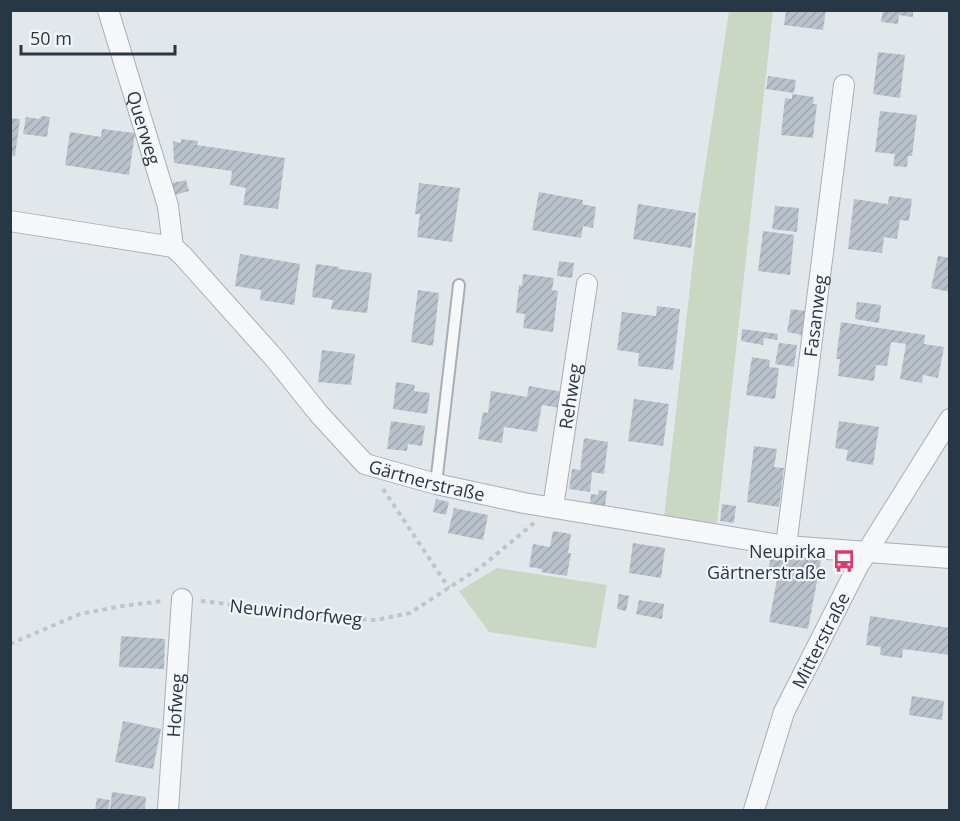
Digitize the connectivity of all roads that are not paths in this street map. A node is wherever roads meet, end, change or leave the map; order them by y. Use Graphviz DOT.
graph roads {
  1 [pos="108,10"];
  2 [pos="844,85"];
  3 [pos="10,221"];
  4 [pos="173,247"];
  5 [pos="587,284"];
  6 [pos="459,285"];
  7 [pos="950,419"];
  8 [pos="436,484"];
  9 [pos="553,507"];
  10 [pos="786,546"];
  11 [pos="866,552"];
  12 [pos="950,558"];
  13 [pos="182,599"];
  14 [pos="168,810"];
  15 [pos="754,810"];
  1 -- 4 [label="street, Querweg"];
  2 -- 10 [label="street, Fasanweg"];
  3 -- 4 [label="street"];
  4 -- 8 [label="street, Gärtnerstraße"];
  5 -- 9 [label="street, Rehweg"];
  6 -- 8 [label="lane"];
  7 -- 11 [label="street, Mitterstraße"];
  8 -- 9 [label="street, Gärtnerstraße"];
  9 -- 10 [label="street, Gärtnerstraße"];
  10 -- 11 [label="street, Gärtnerstraße"];
  11 -- 12 [label="street, Gärtnerstraße"];
  11 -- 15 [label="street, Mitterstraße"];
  13 -- 14 [label="street, Hofweg"];
}
